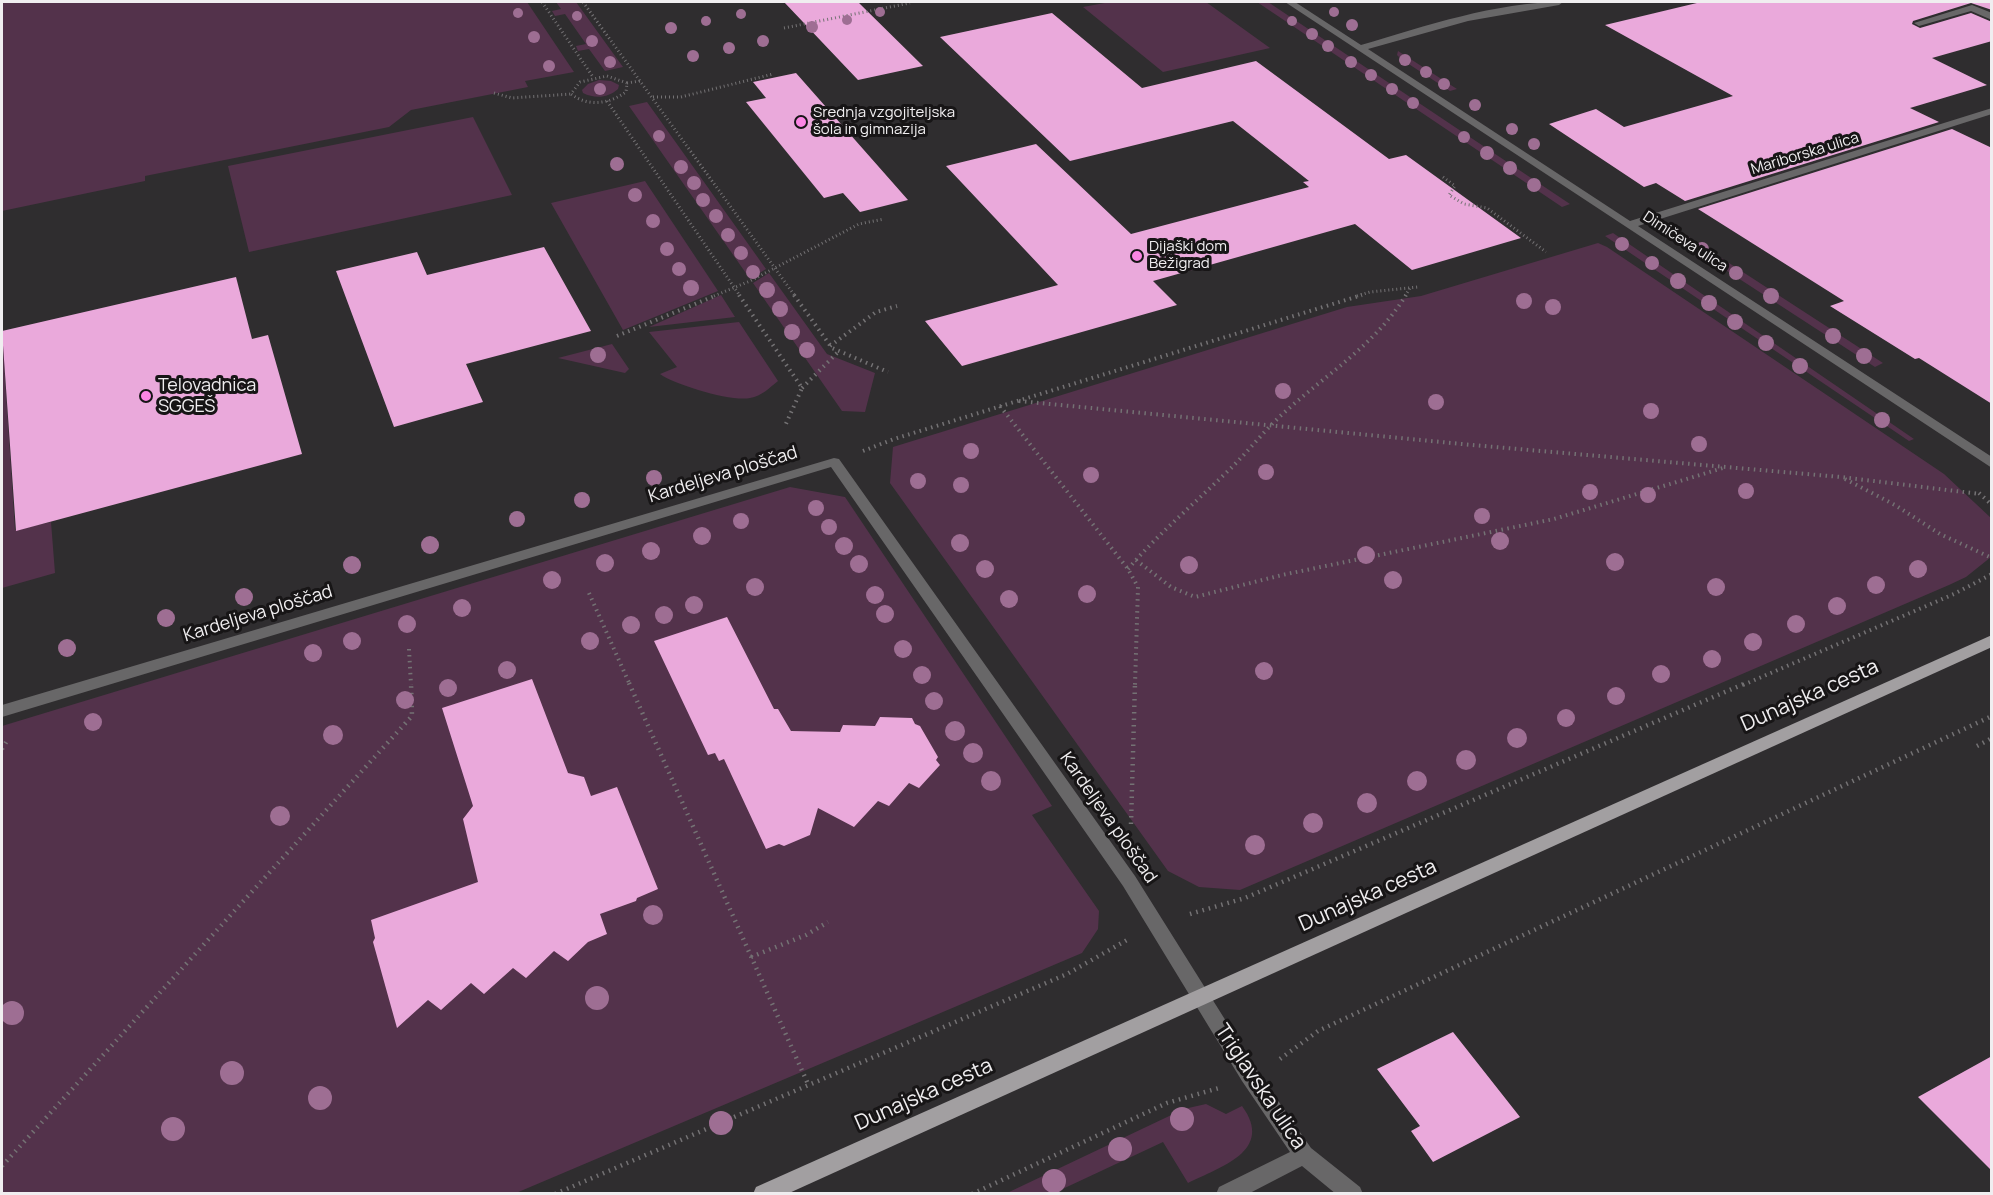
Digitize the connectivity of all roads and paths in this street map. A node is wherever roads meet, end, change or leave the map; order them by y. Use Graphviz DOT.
graph roads {
  1 [pos="542,2"];
  2 [pos="583,2"];
  3 [pos="1290,2"];
  4 [pos="1559,2"];
  5 [pos="910,3"];
  6 [pos="1992,17"];
  7 [pos="1919,23"];
  8 [pos="784,28"];
  9 [pos="1360,48"];
  10 [pos="773,74"];
  11 [pos="593,77"];
  12 [pos="640,81"];
  13 [pos="627,83"];
  14 [pos="494,93"];
  15 [pos="571,94"];
  16 [pos="652,97"];
  17 [pos="607,101"];
  18 [pos="1992,111"];
  19 [pos="1443,177"];
  20 [pos="884,219"];
  21 [pos="1628,225"];
  22 [pos="1546,252"];
  23 [pos="774,268"];
  24 [pos="1418,287"];
  25 [pos="734,288"];
  26 [pos="1410,288"];
  27 [pos="897,306"];
  28 [pos="617,336"];
  29 [pos="830,346"];
  30 [pos="839,351"];
  31 [pos="888,372"];
  32 [pos="802,388"];
  33 [pos="1019,401"];
  34 [pos="1000,406"];
  35 [pos="1269,425"];
  36 [pos="785,426"];
  37 [pos="834,462"];
  38 [pos="1992,464"];
  39 [pos="1726,467"];
  40 [pos="1840,477"];
  41 [pos="1992,505"];
  42 [pos="1992,558"];
  43 [pos="1136,560"];
  44 [pos="1128,569"];
  45 [pos="1992,574"];
  46 [pos="589,593"];
  47 [pos="1992,640"];
  48 [pos="409,649"];
  49 [pos="2,711"];
  50 [pos="1992,716"];
  51 [pos="1992,738"];
  52 [pos="1977,746"];
  53 [pos="1129,881"];
  54 [pos="1181,917"];
  55 [pos="828,922"];
  56 [pos="1133,938"];
  57 [pos="751,957"];
  58 [pos="1201,998"];
  59 [pos="1272,1063"];
  60 [pos="808,1084"];
  61 [pos="1226,1086"];
  62 [pos="1305,1155"];
  63 [pos="2,1166"];
  64 [pos="555,1194"];
  65 [pos="763,1194"];
  66 [pos="972,1194"];
  67 [pos="1226,1194"];
  68 [pos="1353,1194"];
  1 -- 11 [label="path"];
  2 -- 12 [label="path"];
  3 -- 9 [label="street, Dimičeva ulica"];
  4 -- 9 [label="street"];
  5 -- 8 [label="path"];
  6 -- 7 [label="street"];
  9 -- 21 [label="street, Dimičeva ulica"];
  10 -- 16 [label="path"];
  11 -- 13 [label="path"];
  11 -- 15 [label="path"];
  12 -- 13 [label="path"];
  12 -- 16 [label="path"];
  13 -- 17 [label="path"];
  14 -- 15 [label="path"];
  15 -- 17 [label="path"];
  16 -- 23 [label="path"];
  17 -- 25 [label="path"];
  18 -- 21 [label="street, Mariborska ulica"];
  19 -- 22 [label="path"];
  20 -- 23 [label="path"];
  21 -- 38 [label="street, Dimičeva ulica"];
  23 -- 25 [label="path"];
  23 -- 29 [label="path"];
  24 -- 26 [label="path"];
  25 -- 28 [label="path"];
  25 -- 32 [label="path"];
  26 -- 33 [label="path"];
  26 -- 35 [label="path"];
  27 -- 29 [label="path"];
  29 -- 30 [label="path"];
  30 -- 31 [label="path"];
  30 -- 32 [label="path"];
  32 -- 36 [label="path, Kardeljeva ploščad"];
  33 -- 34 [label="path"];
  33 -- 35 [label="path"];
  34 -- 37 [label="path"];
  34 -- 44 [label="path"];
  35 -- 39 [label="path"];
  35 -- 43 [label="path"];
  37 -- 49 [label="street, Kardeljeva ploščad"];
  37 -- 53 [label="street, Kardeljeva ploščad"];
  39 -- 40 [label="path"];
  39 -- 43 [label="path"];
  40 -- 41 [label="path"];
  40 -- 42 [label="path"];
  43 -- 44 [label="path"];
  44 -- 53 [label="path"];
  45 -- 54 [label="path, Dunajska cesta"];
  46 -- 57 [label="path"];
  47 -- 58 [label="main road, Dunajska cesta"];
  48 -- 63 [label="path"];
  50 -- 59 [label="path"];
  51 -- 52 [label="path"];
  53 -- 58 [label="street, Kardeljeva ploščad"];
  55 -- 57 [label="path"];
  56 -- 60 [label="path"];
  57 -- 60 [label="path"];
  58 -- 62 [label="street, Triglavska ulica"];
  58 -- 65 [label="main road, Dunajska cesta"];
  60 -- 64 [label="path"];
  61 -- 66 [label="path"];
  62 -- 67 [label="street"];
  62 -- 68 [label="street, Triglavska ulica"];
}
